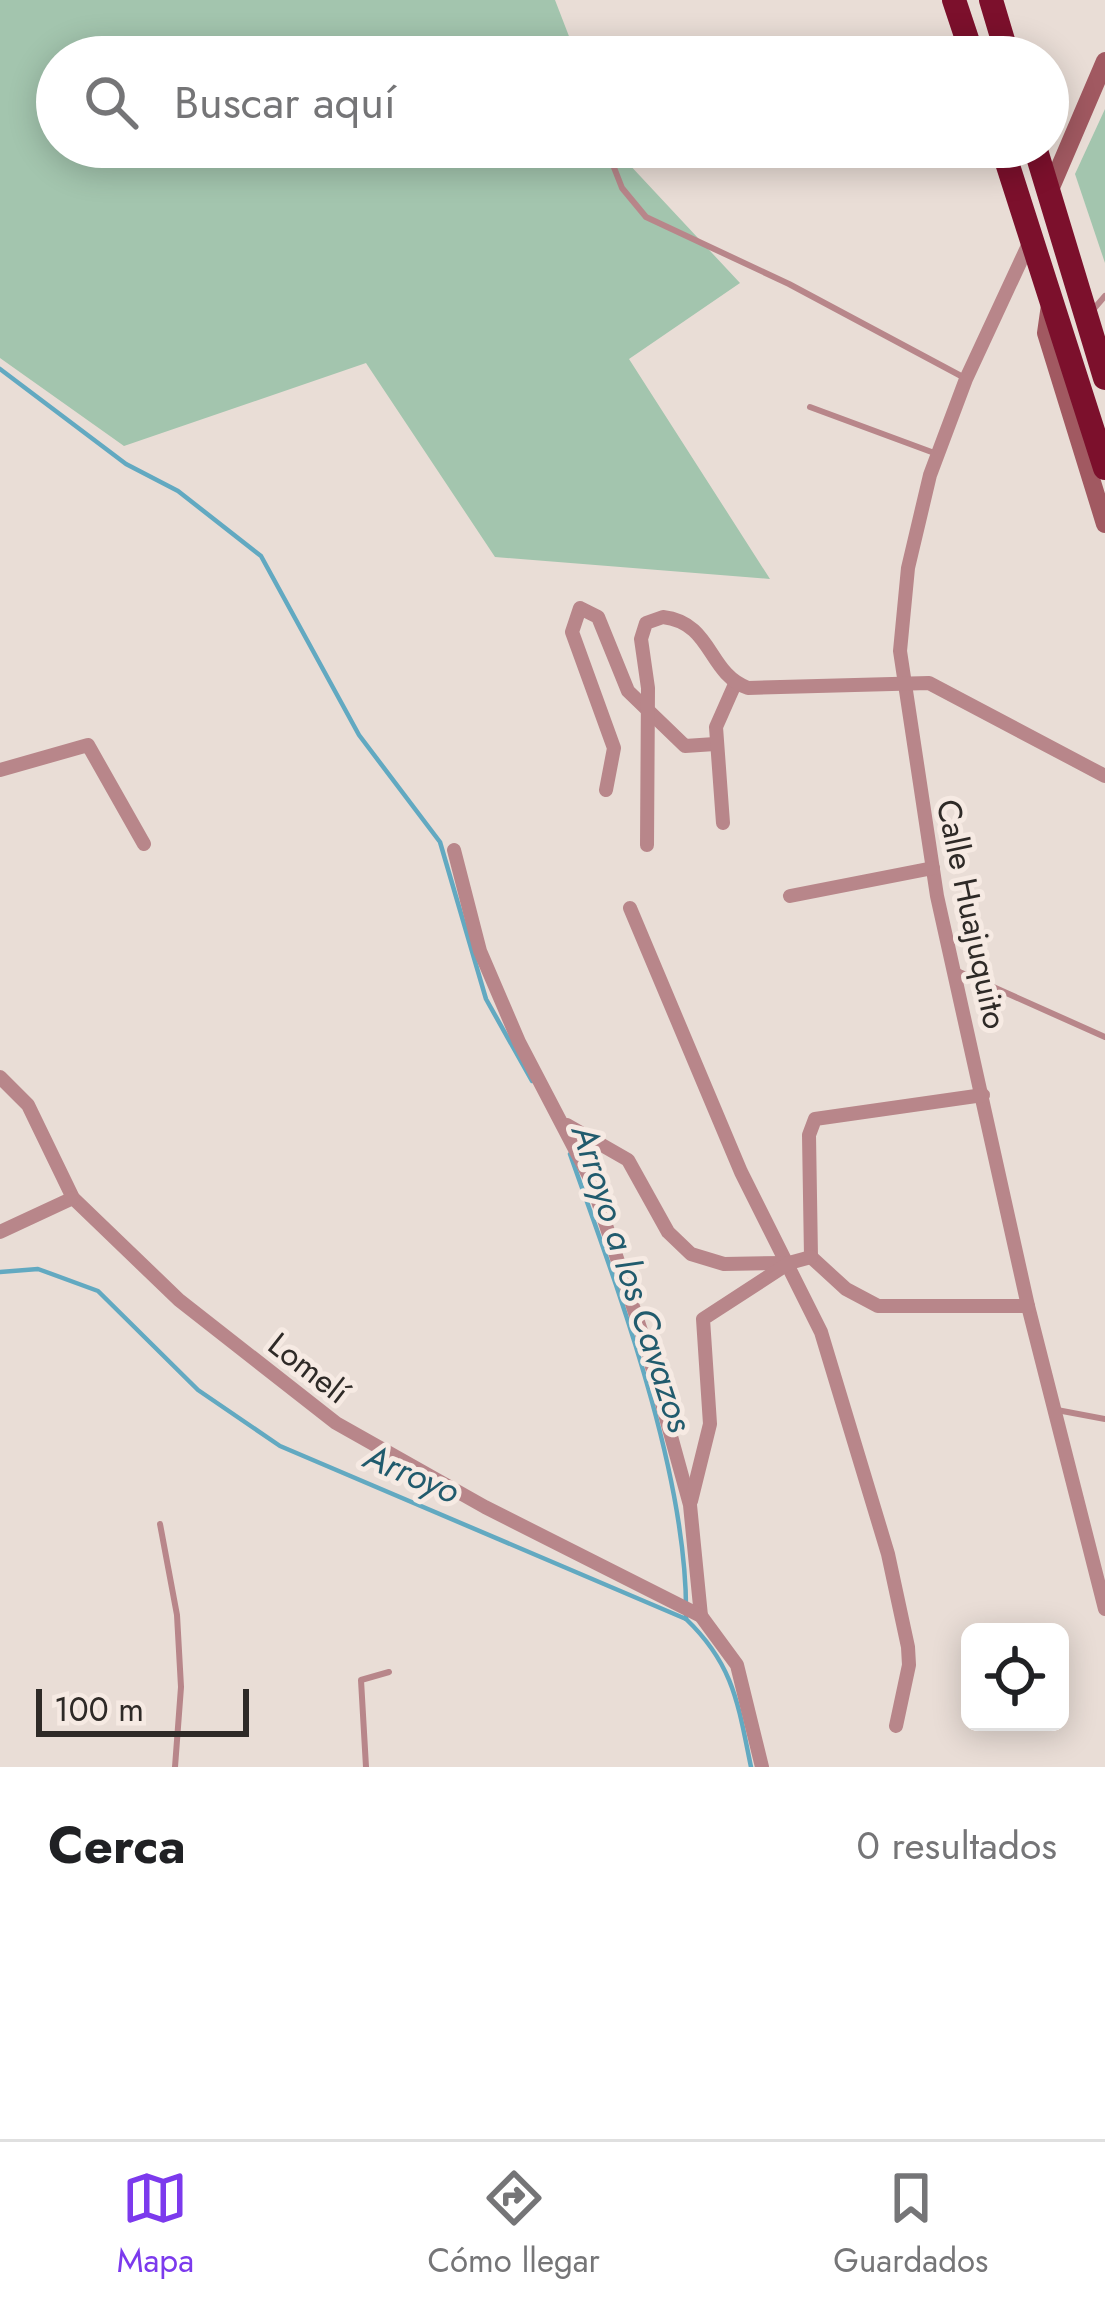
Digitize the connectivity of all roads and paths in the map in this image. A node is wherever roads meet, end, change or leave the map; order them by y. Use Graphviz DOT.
graph roads {
  1 [pos="954,0"];
  2 [pos="992,0"];
  3 [pos="966,36"];
  4 [pos="1003,36"];
  5 [pos="1103,72"];
  6 [pos="1069,148"];
  7 [pos="614,168"];
  8 [pos="1009,168"];
  9 [pos="1042,168"];
  10 [pos="1060,168"];
  11 [pos="1049,192"];
  12 [pos="1031,239"];
  13 [pos="1105,296"];
  14 [pos="1051,298"];
  15 [pos="1086,319"];
  16 [pos="1101,356"];
  17 [pos="1105,378"];
  18 [pos="966,379"];
  19 [pos="810,407"];
  20 [pos="937,454"];
  21 [pos="1105,468"];
  22 [pos="1105,524"];
  23 [pos="735,684"];
  24 [pos="902,685"];
  25 [pos="647,709"];
  26 [pos="715,744"];
  27 [pos="0,770"];
  28 [pos="1105,776"];
  29 [pos="606,790"];
  30 [pos="724,823"];
  31 [pos="144,844"];
  32 [pos="647,845"];
  33 [pos="454,850"];
  34 [pos="933,868"];
  35 [pos="790,896"];
  36 [pos="630,908"];
  37 [pos="955,970"];
  38 [pos="1105,1037"];
  39 [pos="0,1077"];
  40 [pos="983,1094"];
  41 [pos="567,1125"];
  42 [pos="74,1198"];
  43 [pos="0,1232"];
  44 [pos="811,1257"];
  45 [pos="789,1263"];
  46 [pos="1028,1306"];
  47 [pos="1057,1410"];
  48 [pos="1105,1419"];
  49 [pos="690,1505"];
  50 [pos="160,1524"];
  51 [pos="1105,1610"];
  52 [pos="701,1616"];
  53 [pos="389,1672"];
  54 [pos="896,1726"];
  55 [pos="175,1767"];
  56 [pos="366,1767"];
  57 [pos="762,1767"];
  1 -- 3 [label="highway"];
  2 -- 4 [label="highway"];
  5 -- 6 [label="main road"];
  7 -- 18 [label="lane"];
  8 -- 12 [label="highway"];
  9 -- 11 [label="highway"];
  10 -- 11 [label="main road"];
  11 -- 15 [label="highway"];
  12 -- 14 [label="highway"];
  12 -- 18 [label="street, Calle Huajuquito"];
  13 -- 15 [label="lane"];
  14 -- 21 [label="highway"];
  14 -- 22 [label="main road"];
  15 -- 16 [label="highway"];
  16 -- 17 [label="highway"];
  18 -- 20 [label="street, Calle Huajuquito"];
  19 -- 20 [label="lane"];
  20 -- 24 [label="street, Calle Huajuquito"];
  23 -- 24 [label="street"];
  23 -- 25 [label="street"];
  23 -- 26 [label="street"];
  24 -- 28 [label="street"];
  24 -- 34 [label="street, Calle Huajuquito"];
  25 -- 26 [label="street"];
  25 -- 29 [label="street"];
  25 -- 32 [label="street"];
  26 -- 30 [label="street"];
  27 -- 31 [label="street"];
  33 -- 41 [label="street"];
  34 -- 35 [label="street"];
  34 -- 37 [label="street, Calle Huajuquito"];
  36 -- 45 [label="street"];
  37 -- 38 [label="lane"];
  37 -- 40 [label="street, Calle Huajuquito"];
  39 -- 42 [label="street, Lomelí"];
  40 -- 44 [label="street"];
  40 -- 46 [label="street, Calle Huajuquito"];
  41 -- 45 [label="street"];
  41 -- 49 [label="street"];
  42 -- 43 [label="street"];
  42 -- 52 [label="street, Lomelí"];
  44 -- 45 [label="street"];
  44 -- 46 [label="street"];
  45 -- 49 [label="street"];
  45 -- 54 [label="street"];
  46 -- 47 [label="street, Calle Huajuquito"];
  47 -- 48 [label="lane"];
  47 -- 51 [label="street, Calle Huajuquito"];
  49 -- 52 [label="street"];
  50 -- 55 [label="lane"];
  52 -- 57 [label="street, Lomelí"];
  53 -- 56 [label="lane"];
}
